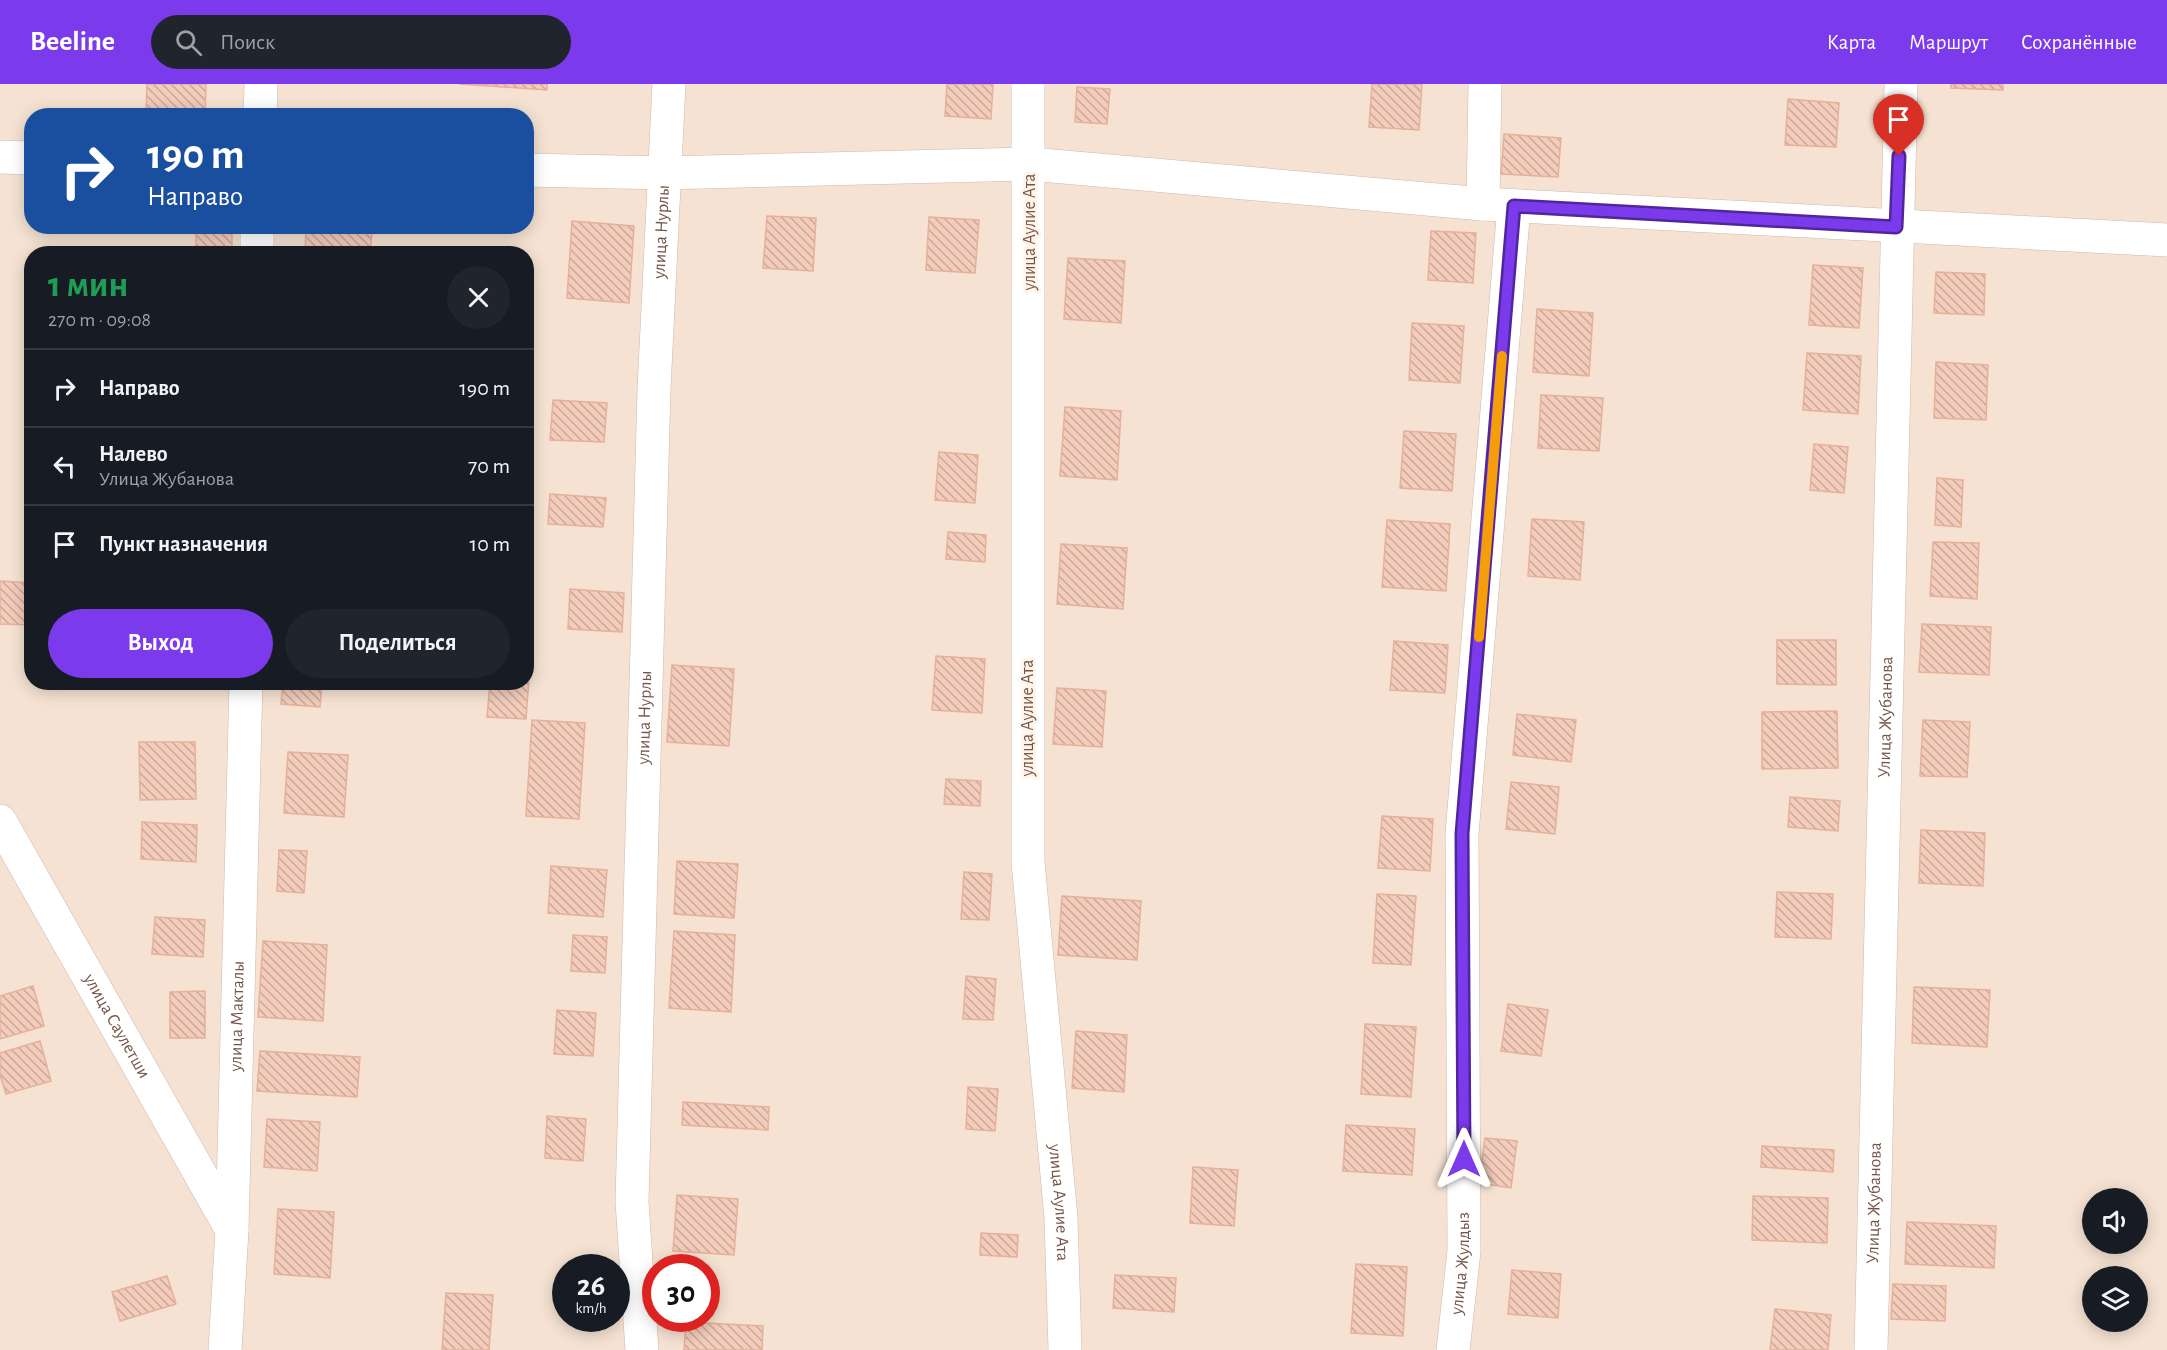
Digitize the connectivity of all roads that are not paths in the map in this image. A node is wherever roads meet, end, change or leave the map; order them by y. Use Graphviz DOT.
graph roads {
  1 [pos="261,84"];
  2 [pos="669,84"];
  3 [pos="1029,84"];
  4 [pos="1485,84"];
  5 [pos="1901,84"];
  6 [pos="260,108"];
  7 [pos="0,157"];
  8 [pos="24,158"];
  9 [pos="1030,164"];
  10 [pos="534,170"];
  11 [pos="664,173"];
  12 [pos="1498,205"];
  13 [pos="1896,227"];
  14 [pos="2167,240"];
  15 [pos="246,690"];
  16 [pos="4,836"];
  17 [pos="232,1230"];
  18 [pos="225,1350"];
  19 [pos="642,1350"];
  20 [pos="1065,1350"];
  21 [pos="1453,1350"];
  22 [pos="1871,1350"];
  1 -- 6 [label="street"];
  2 -- 11 [label="street, улица Нурлы"];
  3 -- 9 [label="street, улица Аулие Ата"];
  4 -- 12 [label="street, улица Жулдыз"];
  5 -- 13 [label="street, Улица Жубанова"];
  7 -- 8 [label="street"];
  9 -- 11 [label="street"];
  9 -- 12 [label="street"];
  9 -- 20 [label="street, улица Аулие Ата"];
  10 -- 11 [label="street"];
  11 -- 19 [label="street, улица Нурлы"];
  12 -- 13 [label="street"];
  12 -- 21 [label="street, улица Жулдыз"];
  13 -- 14 [label="street"];
  13 -- 22 [label="street, Улица Жубанова"];
  15 -- 17 [label="street, улица Макталы"];
  16 -- 17 [label="street, улица Саулетши"];
  17 -- 18 [label="street, улица Макталы"];
}
